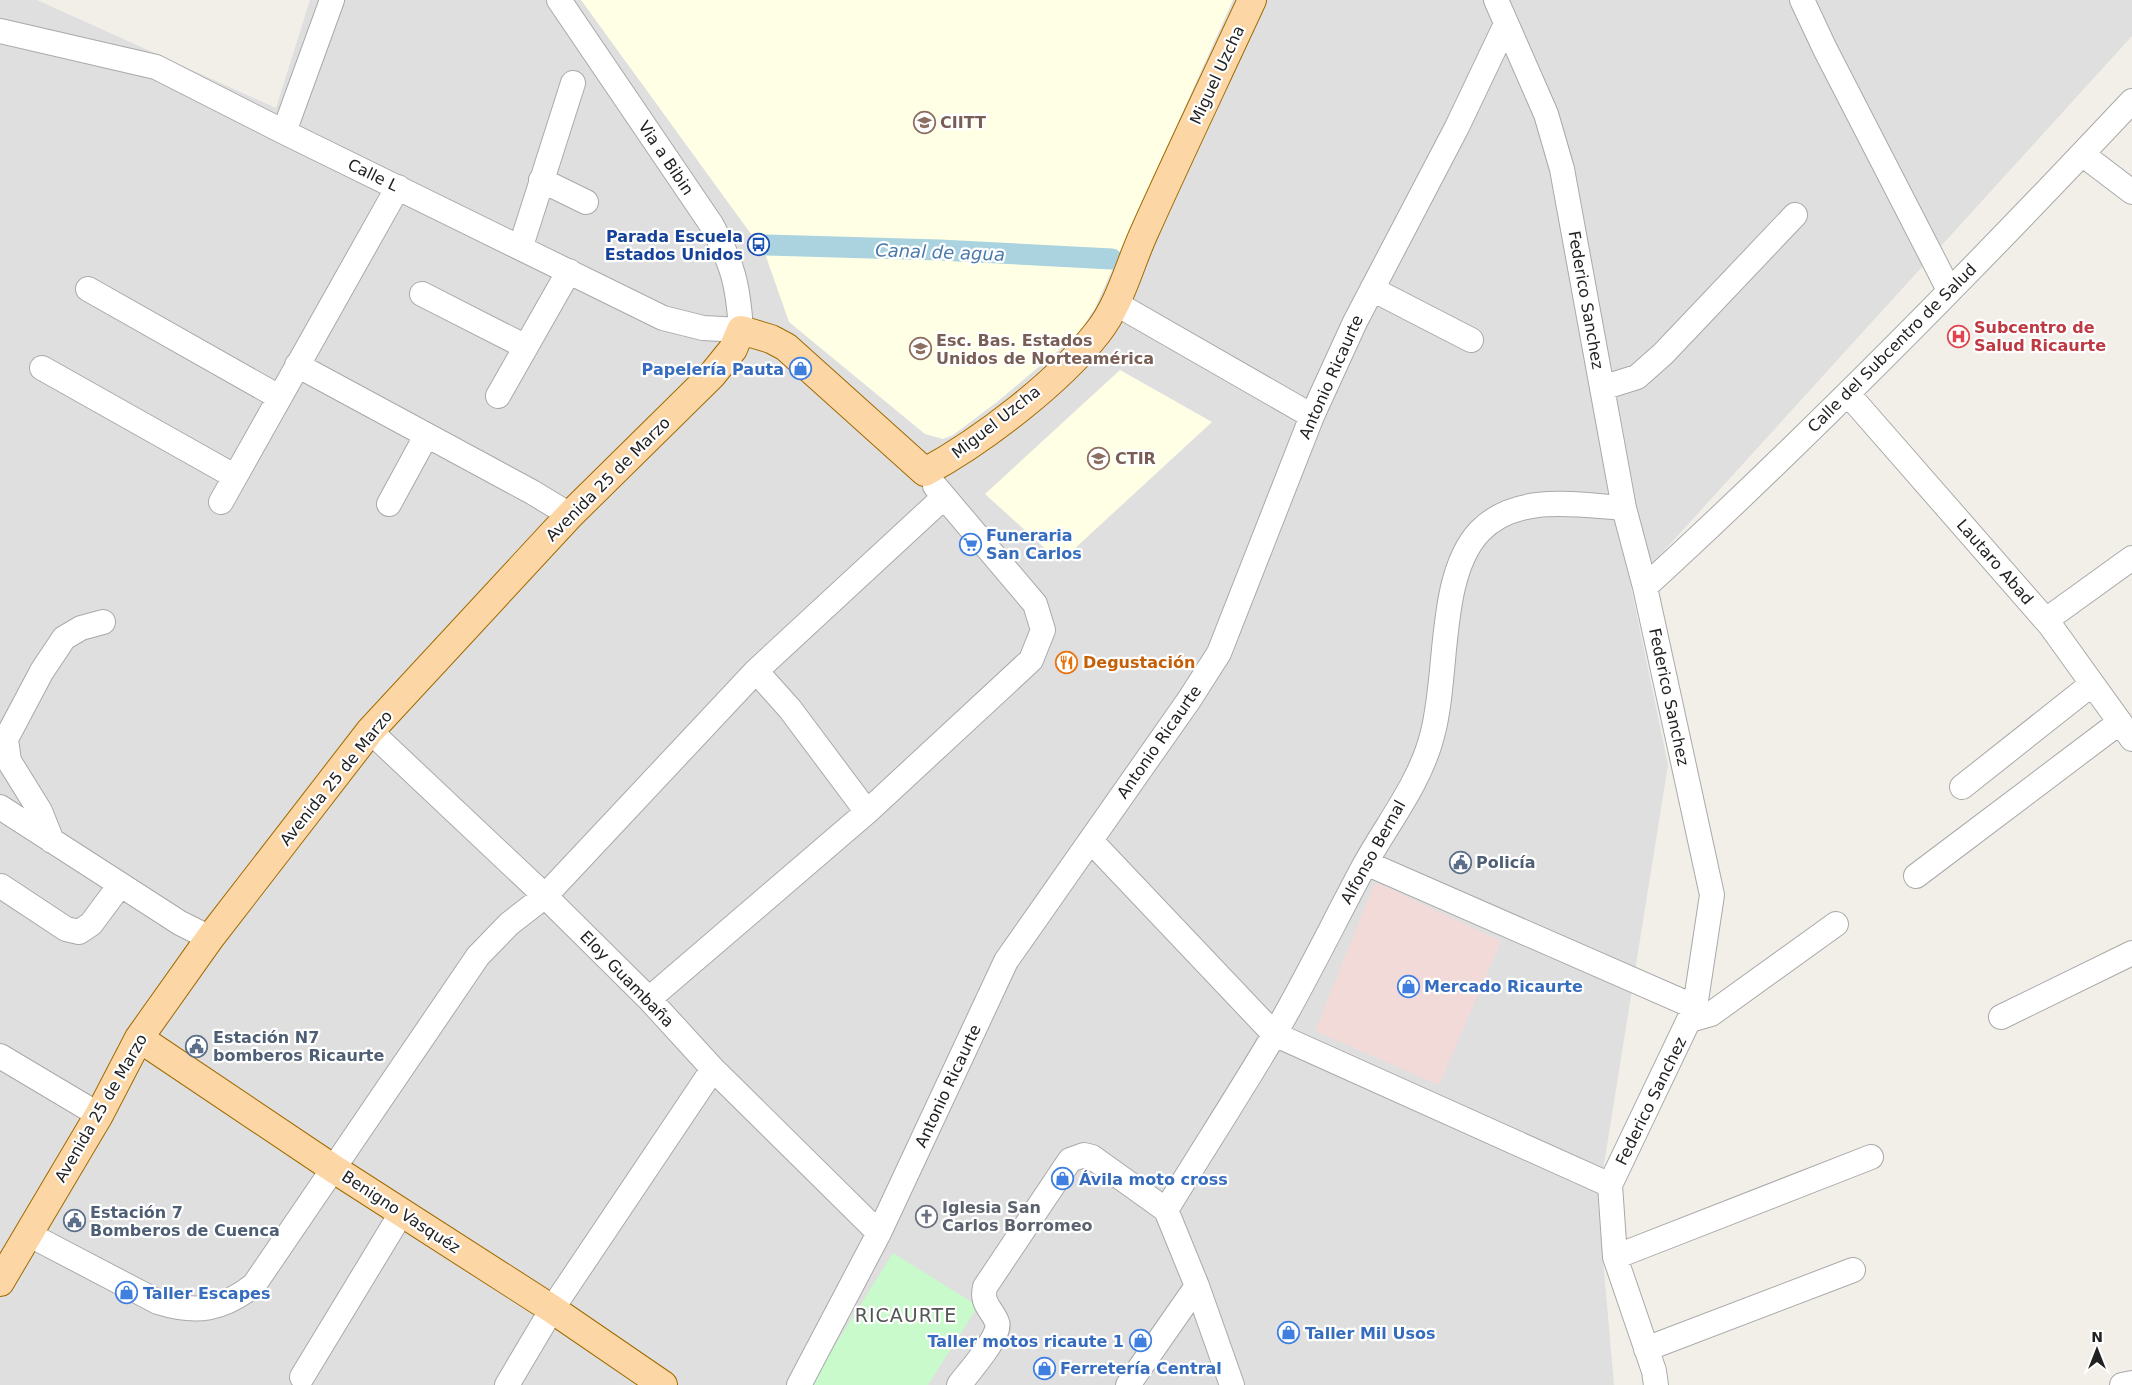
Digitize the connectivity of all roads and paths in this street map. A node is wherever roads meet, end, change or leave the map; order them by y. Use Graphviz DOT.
graph roads {
  1 [pos="332,0"];
  2 [pos="559,0"];
  3 [pos="1252,0"];
  4 [pos="1496,0"];
  5 [pos="1802,0"];
  6 [pos="1506,24"];
  7 [pos="0,31"];
  8 [pos="573,83"];
  9 [pos="2132,101"];
  10 [pos="284,132"];
  11 [pos="2082,154"];
  12 [pos="541,180"];
  13 [pos="398,187"];
  14 [pos="2132,192"];
  15 [pos="586,202"];
  16 [pos="1795,215"];
  17 [pos="521,246"];
  18 [pos="569,271"];
  19 [pos="88,289"];
  20 [pos="1372,289"];
  21 [pos="1949,290"];
  22 [pos="422,294"];
  23 [pos="1115,303"];
  24 [pos="740,330"];
  25 [pos="1471,340"];
  26 [pos="526,347"];
  27 [pos="297,365"];
  28 [pos="42,368"];
  29 [pos="1602,388"];
  30 [pos="1848,394"];
  31 [pos="498,396"];
  32 [pos="279,397"];
  33 [pos="1312,416"];
  34 [pos="426,436"];
  35 [pos="925,472"];
  36 [pos="234,476"];
  37 [pos="943,498"];
  38 [pos="221,502"];
  39 [pos="389,504"];
  40 [pos="1624,508"];
  41 [pos="570,515"];
  42 [pos="2132,558"];
  43 [pos="1644,587"];
  44 [pos="2046,620"];
  45 [pos="103,622"];
  46 [pos="756,672"];
  47 [pos="2092,684"];
  48 [pos="370,731"];
  49 [pos="2126,731"];
  50 [pos="1962,787"];
  51 [pos="0,807"];
  52 [pos="867,812"];
  53 [pos="52,841"];
  54 [pos="1090,841"];
  55 [pos="1366,863"];
  56 [pos="1916,876"];
  57 [pos="120,885"];
  58 [pos="1,886"];
  59 [pos="545,896"];
  60 [pos="1836,924"];
  61 [pos="210,938"];
  62 [pos="2132,953"];
  63 [pos="649,999"];
  64 [pos="1693,1013"];
  65 [pos="2000,1017"];
  66 [pos="1274,1034"];
  67 [pos="139,1038"];
  68 [pos="0,1056"];
  69 [pos="713,1069"];
  70 [pos="99,1115"];
  71 [pos="1871,1157"];
  72 [pos="334,1169"];
  73 [pos="1610,1185"];
  74 [pos="1166,1210"];
  75 [pos="402,1212"];
  76 [pos="879,1233"];
  77 [pos="28,1234"];
  78 [pos="1615,1257"];
  79 [pos="1854,1270"];
  80 [pos="0,1282"];
  81 [pos="1197,1286"];
  82 [pos="552,1309"];
  83 [pos="1646,1349"];
  84 [pos="302,1377"];
  85 [pos="2132,1383"];
  86 [pos="507,1385"];
  87 [pos="663,1385"];
  88 [pos="799,1385"];
  89 [pos="959,1385"];
  90 [pos="1128,1385"];
  91 [pos="1232,1385"];
  92 [pos="1656,1385"];
  93 [pos="2122,1385"];
  1 -- 10 [label="street"];
  2 -- 24 [label="street, Via a Bibin"];
  3 -- 23 [label="main road, Miguel Uzcha"];
  4 -- 6 [label="street, Federico Sanchez"];
  5 -- 21 [label="street"];
  6 -- 20 [label="street, Antonio Ricaurte"];
  6 -- 29 [label="street, Federico Sanchez"];
  7 -- 10 [label="street, Calle L"];
  8 -- 12 [label="street"];
  9 -- 11 [label="street, Calle del Subcentro de Salud"];
  10 -- 13 [label="street, Calle L"];
  11 -- 14 [label="street"];
  11 -- 21 [label="street, Calle del Subcentro de Salud"];
  12 -- 15 [label="street"];
  12 -- 17 [label="street"];
  13 -- 17 [label="street, Calle L"];
  13 -- 27 [label="street"];
  16 -- 29 [label="street"];
  17 -- 18 [label="street, Calle L"];
  18 -- 24 [label="street, Calle L"];
  18 -- 26 [label="street"];
  19 -- 32 [label="street"];
  20 -- 25 [label="street"];
  20 -- 33 [label="street, Antonio Ricaurte"];
  21 -- 30 [label="street, Calle del Subcentro de Salud"];
  22 -- 26 [label="street"];
  23 -- 33 [label="street"];
  23 -- 35 [label="main road, Miguel Uzcha"];
  24 -- 35 [label="main road"];
  24 -- 41 [label="main road, Avenida 25 de Marzo"];
  26 -- 31 [label="street"];
  27 -- 32 [label="street"];
  27 -- 34 [label="street"];
  28 -- 36 [label="street"];
  29 -- 40 [label="street, Federico Sanchez"];
  30 -- 43 [label="street, Calle del Subcentro de Salud"];
  30 -- 44 [label="street, Lautaro Abad"];
  32 -- 36 [label="street"];
  33 -- 54 [label="street, Antonio Ricaurte"];
  34 -- 39 [label="street"];
  34 -- 41 [label="street"];
  35 -- 37 [label="street"];
  36 -- 38 [label="street"];
  37 -- 46 [label="street"];
  37 -- 52 [label="street"];
  40 -- 43 [label="street, Federico Sanchez"];
  40 -- 55 [label="street, Alfonso Bernal"];
  41 -- 48 [label="main road, Avenida 25 de Marzo"];
  42 -- 44 [label="street"];
  43 -- 64 [label="street, Federico Sanchez"];
  44 -- 47 [label="street, Lautaro Abad"];
  45 -- 53 [label="street"];
  46 -- 52 [label="street"];
  46 -- 59 [label="street"];
  47 -- 49 [label="street, Lautaro Abad"];
  47 -- 50 [label="street"];
  48 -- 59 [label="street, Eloy Guambaña"];
  48 -- 61 [label="main road, Avenida 25 de Marzo"];
  49 -- 56 [label="street"];
  51 -- 53 [label="street"];
  52 -- 63 [label="street"];
  53 -- 57 [label="street"];
  54 -- 66 [label="street"];
  54 -- 76 [label="street, Antonio Ricaurte"];
  55 -- 64 [label="street"];
  55 -- 66 [label="street, Alfonso Bernal"];
  57 -- 58 [label="street"];
  57 -- 61 [label="street"];
  59 -- 63 [label="street, Eloy Guambaña"];
  59 -- 72 [label="street"];
  60 -- 64 [label="street"];
  61 -- 67 [label="main road, Avenida 25 de Marzo"];
  62 -- 65 [label="street"];
  63 -- 69 [label="street, Eloy Guambaña"];
  64 -- 73 [label="street, Federico Sanchez"];
  66 -- 73 [label="street"];
  66 -- 74 [label="street, Alfonso Bernal"];
  67 -- 70 [label="main road, Avenida 25 de Marzo"];
  67 -- 72 [label="main road, Benigno Vasquéz"];
  68 -- 70 [label="street"];
  69 -- 76 [label="street, Eloy Guambaña"];
  69 -- 82 [label="street"];
  70 -- 77 [label="main road, Avenida 25 de Marzo"];
  71 -- 78 [label="street"];
  72 -- 75 [label="main road, Benigno Vasquéz"];
  72 -- 77 [label="street"];
  73 -- 78 [label="street, Federico Sanchez"];
  74 -- 81 [label="street"];
  74 -- 89 [label="street"];
  75 -- 82 [label="main road, Benigno Vasquéz"];
  75 -- 84 [label="street"];
  76 -- 88 [label="street, Antonio Ricaurte"];
  77 -- 80 [label="main road, Avenida 25 de Marzo"];
  78 -- 83 [label="street, Federico Sanchez"];
  79 -- 83 [label="street"];
  81 -- 90 [label="street"];
  81 -- 91 [label="street"];
  82 -- 86 [label="street"];
  82 -- 87 [label="main road, Benigno Vasquéz"];
  83 -- 92 [label="street, Federico Sanchez"];
  85 -- 93 [label="street"];
}
